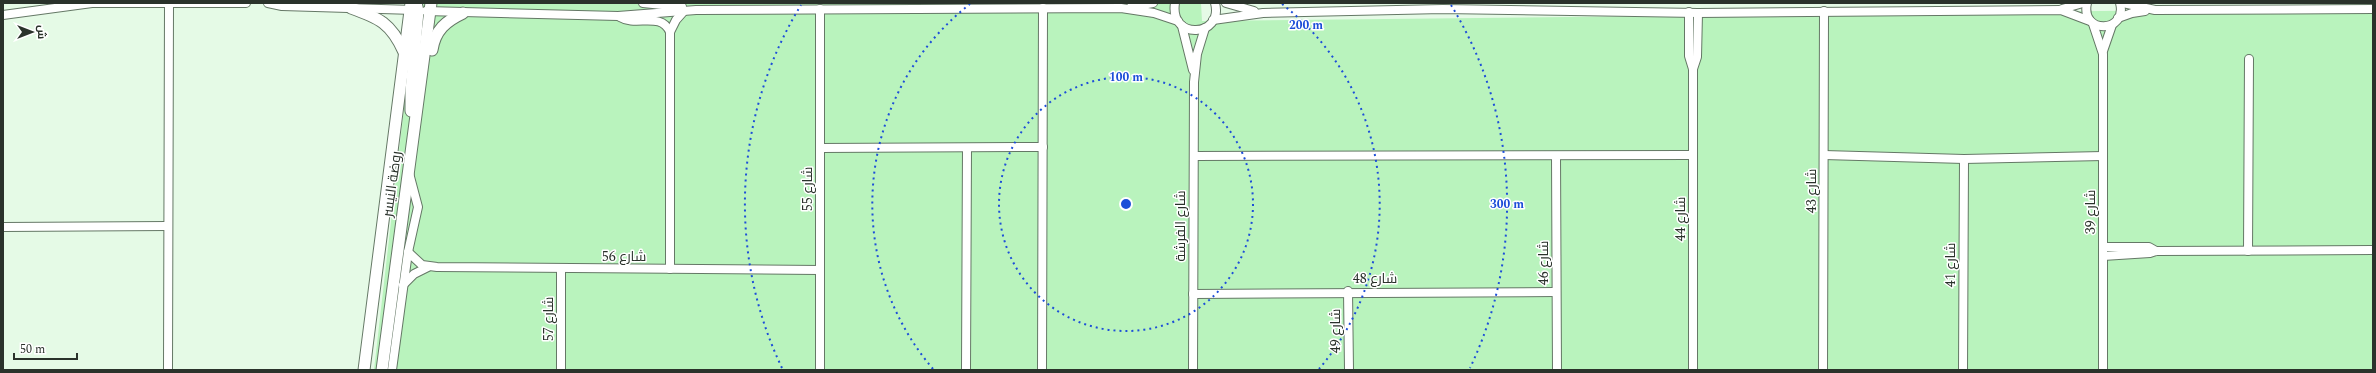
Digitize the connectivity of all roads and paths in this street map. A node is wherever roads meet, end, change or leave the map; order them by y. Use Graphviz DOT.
graph roads {
  1 [pos="246,3"];
  2 [pos="268,3"];
  3 [pos="643,3"];
  4 [pos="1153,3"];
  5 [pos="1175,3"];
  6 [pos="1215,3"];
  7 [pos="1226,3"];
  8 [pos="2082,3"];
  9 [pos="2087,3"];
  10 [pos="2120,3"];
  11 [pos="2123,3"];
  12 [pos="169,5"];
  13 [pos="415,6"];
  14 [pos="719,6"];
  15 [pos="430,7"];
  16 [pos="351,8"];
  17 [pos="1043,8"];
  18 [pos="1121,8"];
  19 [pos="820,9"];
  20 [pos="2373,9"];
  21 [pos="696,10"];
  22 [pos="2060,10"];
  23 [pos="2156,10"];
  24 [pos="684,11"];
  25 [pos="1824,11"];
  26 [pos="1689,12"];
  27 [pos="1698,12"];
  28 [pos="463,13"];
  29 [pos="1263,13"];
  30 [pos="3,15"];
  31 [pos="618,16"];
  32 [pos="2118,18"];
  33 [pos="1214,20"];
  34 [pos="2092,22"];
  35 [pos="1180,24"];
  36 [pos="2112,25"];
  37 [pos="1206,28"];
  38 [pos="670,32"];
  39 [pos="404,52"];
  40 [pos="2103,54"];
  41 [pos="2249,59"];
  42 [pos="1693,69"];
  43 [pos="1194,82"];
  44 [pos="414,123"];
  45 [pos="1043,147"];
  46 [pos="820,148"];
  47 [pos="966,148"];
  48 [pos="1693,155"];
  49 [pos="1824,155"];
  50 [pos="1194,156"];
  51 [pos="1556,156"];
  52 [pos="2103,156"];
  53 [pos="1964,159"];
  54 [pos="409,172"];
  55 [pos="168,226"];
  56 [pos="3,227"];
  57 [pos="2248,250"];
  58 [pos="2373,250"];
  59 [pos="2103,251"];
  60 [pos="408,252"];
  61 [pos="428,267"];
  62 [pos="561,269"];
  63 [pos="670,269"];
  64 [pos="820,270"];
  65 [pos="403,285"];
  66 [pos="1348,291"];
  67 [pos="1556,292"];
  68 [pos="1193,294"];
  69 [pos="168,370"];
  70 [pos="364,370"];
  71 [pos="382,370"];
  72 [pos="392,370"];
  73 [pos="561,370"];
  74 [pos="820,370"];
  75 [pos="966,370"];
  76 [pos="1042,370"];
  77 [pos="1193,370"];
  78 [pos="1349,370"];
  79 [pos="1557,370"];
  80 [pos="1692,370"];
  81 [pos="1823,370"];
  82 [pos="1963,370"];
  83 [pos="2103,370"];
  1 -- 12 [label="street"];
  2 -- 16 [label="street"];
  3 -- 21 [label="street"];
  4 -- 18 [label="street"];
  5 -- 35 [label="street, شارع الفرشة"];
  6 -- 33 [label="street"];
  7 -- 29 [label="street"];
  8 -- 22 [label="street"];
  9 -- 34 [label="street, شارع 39"];
  10 -- 32 [label="street"];
  11 -- 23 [label="street"];
  12 -- 30 [label="street"];
  12 -- 55 [label="street"];
  13 -- 15 [label="street"];
  13 -- 16 [label="street"];
  13 -- 39 [label="street, روضة النيسر"];
  13 -- 44 [label="street"];
  14 -- 19 [label="street"];
  14 -- 21 [label="street"];
  15 -- 28 [label="street"];
  15 -- 44 [label="street, روضة النيسر"];
  16 -- 39 [label="street"];
  17 -- 18 [label="street"];
  17 -- 19 [label="street"];
  17 -- 45 [label="street"];
  18 -- 35 [label="street"];
  19 -- 46 [label="street, شارع 55"];
  20 -- 23 [label="street"];
  21 -- 24 [label="street"];
  22 -- 25 [label="street"];
  22 -- 34 [label="street"];
  23 -- 32 [label="street"];
  24 -- 31 [label="street"];
  24 -- 38 [label="street"];
  25 -- 27 [label="street"];
  25 -- 49 [label="street, شارع 43"];
  26 -- 27 [label="street"];
  26 -- 29 [label="street"];
  26 -- 42 [label="street, شارع 44"];
  27 -- 42 [label="street, شارع 44"];
  28 -- 31 [label="street"];
  28 -- 44 [label="street"];
  29 -- 33 [label="street"];
  31 -- 38 [label="street"];
  32 -- 36 [label="street"];
  33 -- 37 [label="street"];
  34 -- 36 [label="street"];
  34 -- 40 [label="street, شارع 39"];
  35 -- 37 [label="street"];
  35 -- 43 [label="street, شارع الفرشة"];
  36 -- 40 [label="street, شارع 39"];
  37 -- 43 [label="street, شارع الفرشة"];
  38 -- 63 [label="street"];
  39 -- 70 [label="street, روضة النيسر"];
  40 -- 52 [label="street, شارع 39"];
  41 -- 57 [label="street"];
  42 -- 48 [label="street, شارع 44"];
  43 -- 50 [label="street, شارع الفرشة"];
  44 -- 54 [label="street, روضة النيسر"];
  45 -- 47 [label="street"];
  45 -- 76 [label="street"];
  46 -- 47 [label="street"];
  46 -- 64 [label="street, شارع 55"];
  47 -- 75 [label="street"];
  48 -- 51 [label="street"];
  48 -- 80 [label="street, شارع 44"];
  49 -- 53 [label="street"];
  49 -- 81 [label="street, شارع 43"];
  50 -- 51 [label="street"];
  50 -- 68 [label="street, شارع الفرشة"];
  51 -- 67 [label="street, شارع 46"];
  52 -- 53 [label="street"];
  52 -- 59 [label="street, شارع 39"];
  53 -- 82 [label="street, شارع 41"];
  54 -- 60 [label="street"];
  54 -- 71 [label="street, روضة النيسر"];
  55 -- 56 [label="street"];
  55 -- 69 [label="street"];
  57 -- 58 [label="street"];
  57 -- 59 [label="street"];
  59 -- 83 [label="street, شارع 39"];
  60 -- 61 [label="street"];
  60 -- 65 [label="street"];
  61 -- 62 [label="street, شارع 56"];
  61 -- 65 [label="street"];
  62 -- 63 [label="street, شارع 56"];
  62 -- 73 [label="street, شارع 57"];
  63 -- 64 [label="street, شارع 56"];
  64 -- 74 [label="street, شارع 55"];
  65 -- 72 [label="street"];
  66 -- 67 [label="street, شارع 48"];
  66 -- 68 [label="street, شارع 48"];
  66 -- 78 [label="street, شارع 49"];
  67 -- 79 [label="street, شارع 46"];
  68 -- 77 [label="street, شارع الفرشة"];
}
